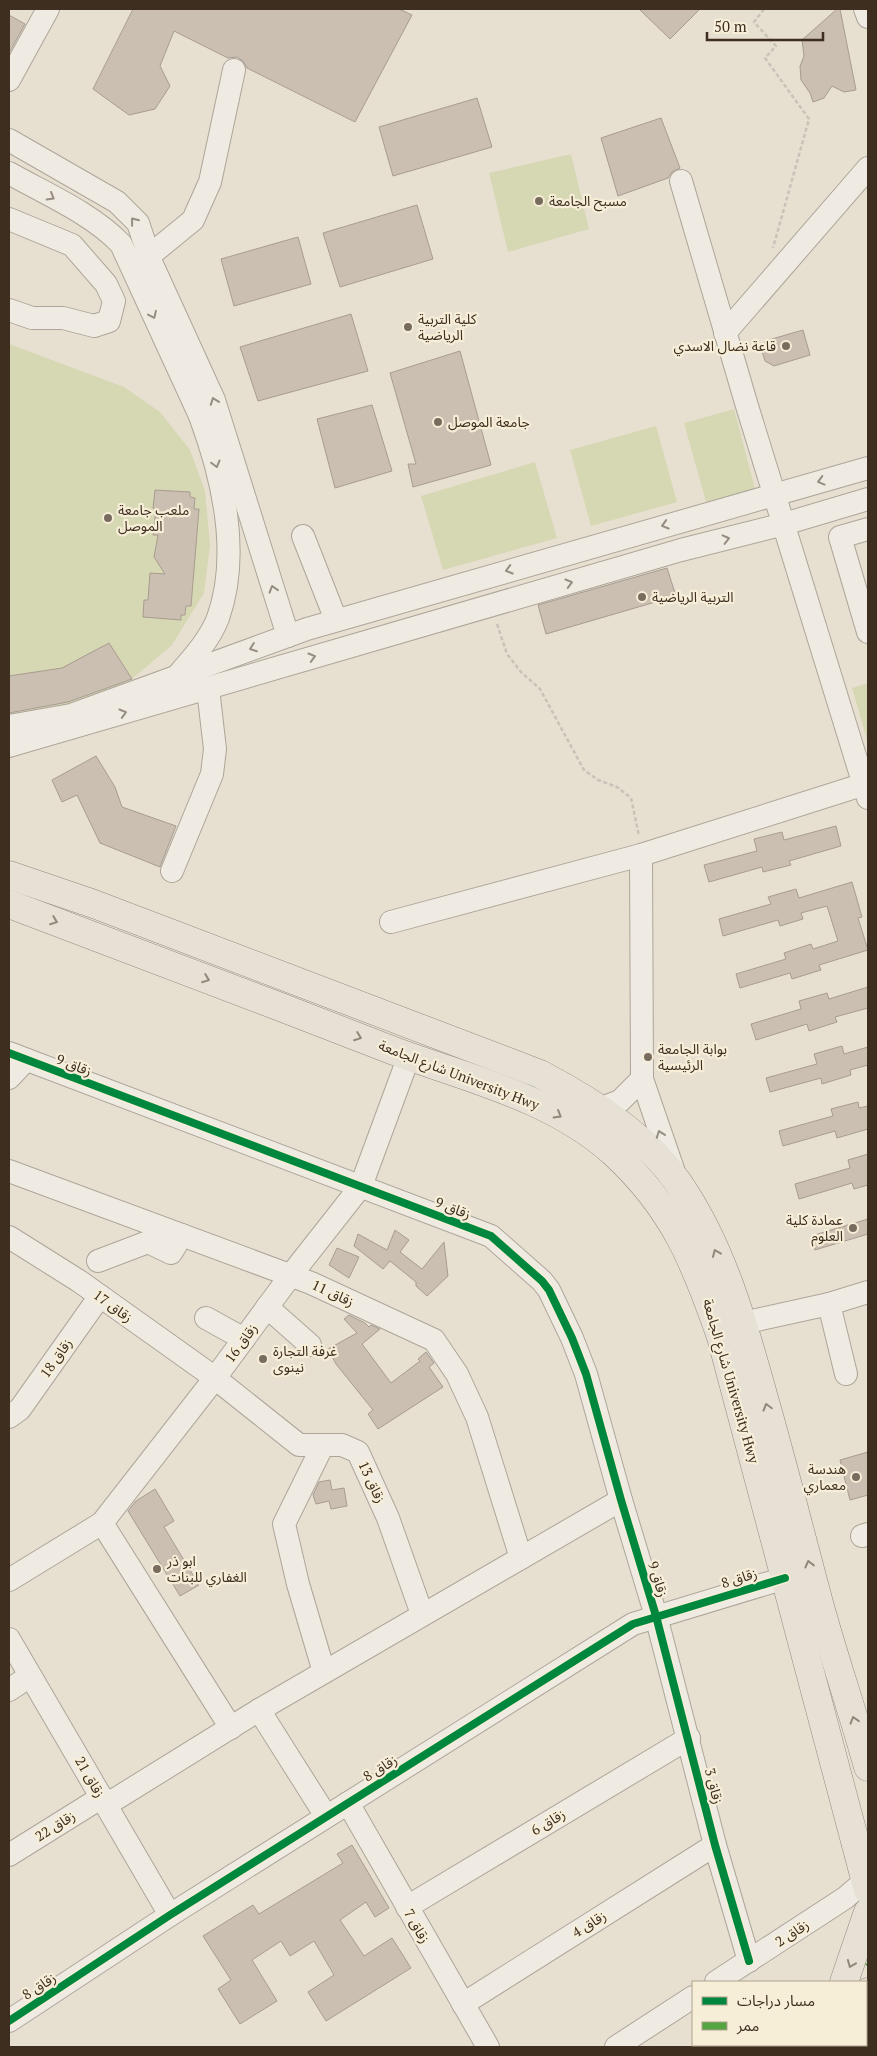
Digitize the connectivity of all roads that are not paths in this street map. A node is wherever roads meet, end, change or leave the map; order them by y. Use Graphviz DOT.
graph roads {
  1 [pos="48,9"];
  2 [pos="865,9"];
  3 [pos="868,17"];
  4 [pos="234,70"];
  5 [pos="9,80"];
  6 [pos="9,140"];
  7 [pos="868,168"];
  8 [pos="9,173"];
  9 [pos="681,181"];
  10 [pos="9,218"];
  11 [pos="149,256"];
  12 [pos="9,310"];
  13 [pos="725,333"];
  14 [pos="868,468"];
  15 [pos="775,494"];
  16 [pos="868,499"];
  17 [pos="832,510"];
  18 [pos="784,524"];
  19 [pos="868,529"];
  20 [pos="302,536"];
  21 [pos="840,538"];
  22 [pos="483,577"];
  23 [pos="491,606"];
  24 [pos="336,620"];
  25 [pos="868,632"];
  26 [pos="288,636"];
  27 [pos="182,685"];
  28 [pos="208,689"];
  29 [pos="9,726"];
  30 [pos="9,746"];
  31 [pos="867,788"];
  32 [pos="641,855"];
  33 [pos="172,871"];
  34 [pos="9,875"];
  35 [pos="9,904"];
  36 [pos="94,904"];
  37 [pos="391,922"];
  38 [pos="83,931"];
  39 [pos="409,1056"];
  40 [pos="17,1057"];
  41 [pos="9,1078"];
  42 [pos="642,1079"];
  43 [pos="599,1109"];
  44 [pos="9,1172"];
  45 [pos="677,1180"];
  46 [pos="360,1186"];
  47 [pos="182,1235"];
  48 [pos="9,1237"];
  49 [pos="98,1261"];
  50 [pos="290,1275"];
  51 [pos="868,1292"];
  52 [pos="100,1296"];
  53 [pos="829,1304"];
  54 [pos="267,1307"];
  55 [pos="206,1318"];
  56 [pos="743,1323"];
  57 [pos="244,1339"];
  58 [pos="310,1345"];
  59 [pos="846,1374"];
  60 [pos="215,1378"];
  61 [pos="12,1409"];
  62 [pos="322,1447"];
  63 [pos="621,1500"];
  64 [pos="102,1523"];
  65 [pos="521,1558"];
  66 [pos="785,1578"];
  67 [pos="9,1580"];
  68 [pos="422,1614"];
  69 [pos="656,1616"];
  70 [pos="9,1639"];
  71 [pos="324,1672"];
  72 [pos="30,1676"];
  73 [pos="9,1690"];
  74 [pos="260,1710"];
  75 [pos="231,1728"];
  76 [pos="689,1738"];
  77 [pos="868,1767"];
  78 [pos="104,1801"];
  79 [pos="348,1803"];
  80 [pos="326,1816"];
  81 [pos="715,1844"];
  82 [pos="9,1855"];
  83 [pos="867,1885"];
  84 [pos="407,1907"];
  85 [pos="868,1912"];
  86 [pos="170,1915"];
  87 [pos="749,1961"];
  88 [pos="718,1981"];
  89 [pos="844,1981"];
  90 [pos="692,1998"];
  91 [pos="463,2004"];
  92 [pos="9,2021"];
  93 [pos="488,2047"];
  94 [pos="616,2047"];
  1 -- 5 [label="street"];
  2 -- 3 [label="street"];
  4 -- 11 [label="street"];
  11 -- 6 [label="street, one-way"];
  7 -- 13 [label="street"];
  8 -- 27 [label="street, one-way"];
  9 -- 13 [label="street"];
  10 -- 12 [label="street"];
  26 -- 11 [label="street, one-way"];
  13 -- 15 [label="street"];
  14 -- 15 [label="street, one-way"];
  15 -- 18 [label="street"];
  15 -- 22 [label="street, one-way"];
  16 -- 17 [label="street"];
  17 -- 18 [label="street"];
  17 -- 21 [label="street"];
  23 -- 18 [label="street, one-way"];
  18 -- 31 [label="street"];
  19 -- 21 [label="street"];
  20 -- 24 [label="street"];
  21 -- 25 [label="street"];
  22 -- 23 [label="street"];
  22 -- 24 [label="street"];
  28 -- 23 [label="street, one-way"];
  24 -- 26 [label="street"];
  26 -- 27 [label="street, one-way"];
  27 -- 28 [label="street"];
  27 -- 29 [label="street"];
  30 -- 27 [label="street, one-way"];
  28 -- 33 [label="street"];
  31 -- 32 [label="street"];
  32 -- 37 [label="street"];
  32 -- 42 [label="street"];
  34 -- 36 [label="main road, شارع الجامعة University Hwy"];
  35 -- 38 [label="main road, شارع الجامعة University Hwy, one-way"];
  36 -- 38 [label="main road"];
  36 -- 43 [label="main road, شارع الجامعة University Hwy"];
  38 -- 39 [label="main road, شارع الجامعة University Hwy, one-way"];
  39 -- 46 [label="street, زقاق 16"];
  39 -- 66 [label="main road, شارع الجامعة University Hwy, one-way"];
  40 -- 41 [label="street"];
  40 -- 46 [label="street, زقاق 9"];
  42 -- 43 [label="street"];
  45 -- 42 [label="street, one-way"];
  43 -- 45 [label="main road, شارع الجامعة University Hwy"];
  44 -- 47 [label="street, زقاق 11"];
  56 -- 45 [label="main road, شارع الجامعة University Hwy, one-way"];
  46 -- 50 [label="street, زقاق 16"];
  46 -- 63 [label="street, زقاق 9"];
  47 -- 49 [label="street"];
  47 -- 50 [label="street, زقاق 11"];
  48 -- 52 [label="street, زقاق 17"];
  50 -- 54 [label="street, زقاق 16"];
  50 -- 65 [label="street, زقاق 11"];
  51 -- 53 [label="street"];
  52 -- 60 [label="street, زقاق 17"];
  52 -- 61 [label="street, زقاق 18"];
  53 -- 56 [label="street"];
  53 -- 59 [label="street"];
  54 -- 57 [label="street, زقاق 16"];
  54 -- 58 [label="street"];
  55 -- 57 [label="street"];
  77 -- 56 [label="main road, شارع الجامعة University Hwy, one-way"];
  57 -- 60 [label="street, زقاق 16"];
  60 -- 62 [label="street, زقاق 13"];
  60 -- 64 [label="street, زقاق 16"];
  62 -- 68 [label="street, زقاق 13"];
  62 -- 71 [label="street"];
  63 -- 65 [label="street, زقاق 22"];
  63 -- 69 [label="street, زقاق 9"];
  64 -- 67 [label="street, زقاق 16"];
  64 -- 75 [label="street"];
  65 -- 68 [label="street, زقاق 22"];
  66 -- 69 [label="street, زقاق 8"];
  66 -- 83 [label="main road, شارع الجامعة University Hwy"];
  68 -- 71 [label="street, زقاق 22"];
  69 -- 76 [label="street, زقاق 3"];
  69 -- 79 [label="street, زقاق 8"];
  70 -- 72 [label="street, زقاق 21"];
  71 -- 74 [label="street, زقاق 22"];
  72 -- 73 [label="street"];
  72 -- 78 [label="street, زقاق 21"];
  74 -- 75 [label="street, زقاق 22"];
  74 -- 80 [label="street"];
  75 -- 78 [label="street, زقاق 22"];
  76 -- 81 [label="street, زقاق 3"];
  76 -- 84 [label="street, زقاق 6"];
  78 -- 82 [label="street, زقاق 22"];
  78 -- 86 [label="street, زقاق 21"];
  79 -- 80 [label="street, زقاق 8"];
  79 -- 84 [label="street, زقاق 7"];
  80 -- 86 [label="street, زقاق 8"];
  81 -- 87 [label="street, زقاق 3"];
  81 -- 91 [label="street, زقاق 4"];
  83 -- 87 [label="street, زقاق 2"];
  84 -- 91 [label="street, زقاق 7"];
  85 -- 89 [label="main road, one-way"];
  86 -- 92 [label="street, زقاق 8"];
  87 -- 88 [label="street, زقاق 2"];
  90 -- 94 [label="street"];
  91 -- 93 [label="street, زقاق 7"];
}
